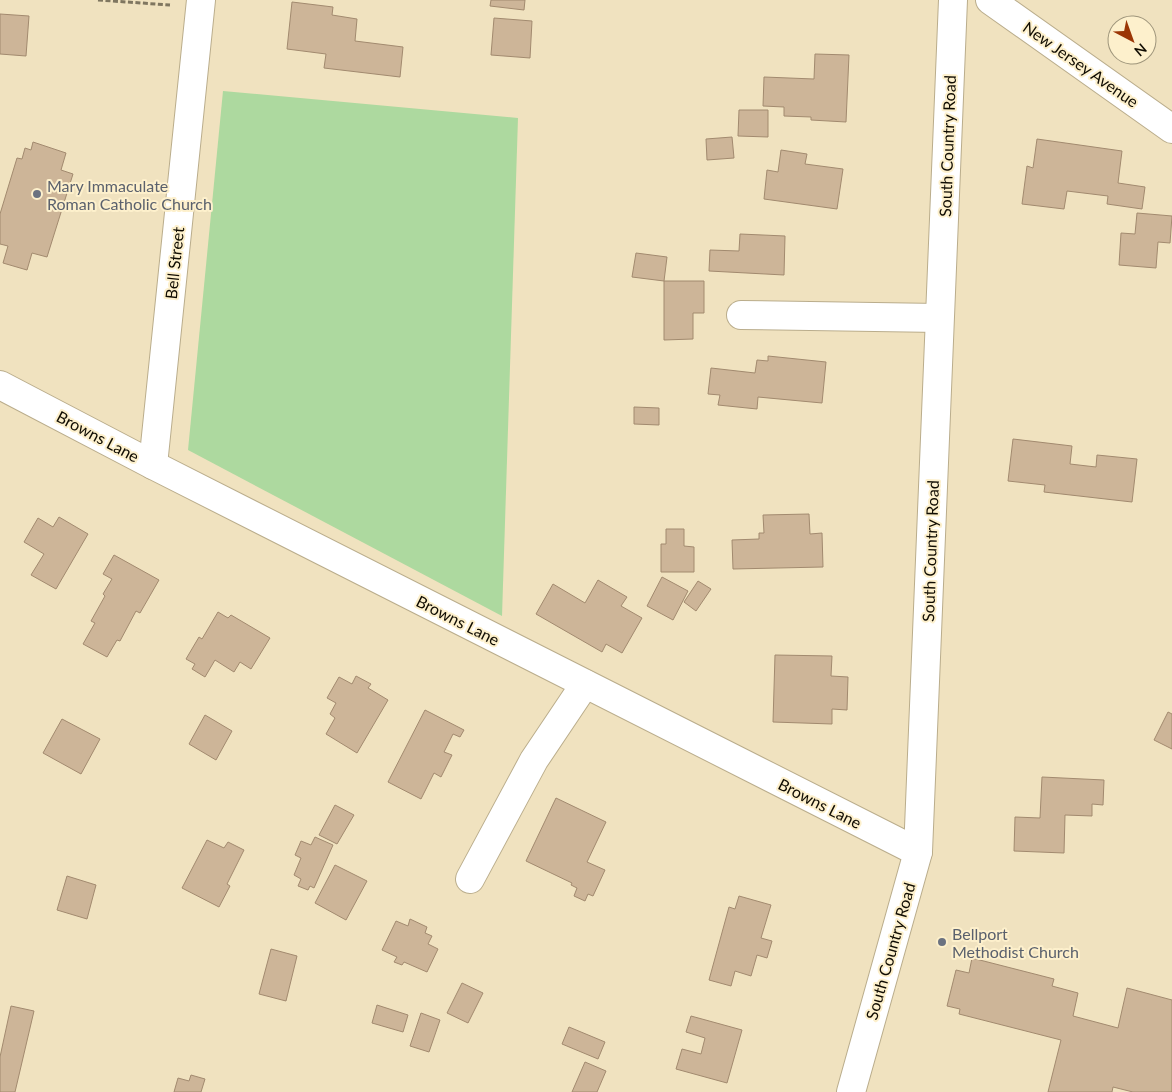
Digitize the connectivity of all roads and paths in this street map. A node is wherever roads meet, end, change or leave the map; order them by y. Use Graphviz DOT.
graph roads {
  1 [pos="98,0"];
  2 [pos="953,0"];
  3 [pos="990,0"];
  4 [pos="201,3"];
  5 [pos="1172,129"];
  6 [pos="741,315"];
  7 [pos="939,318"];
  8 [pos="0,385"];
  9 [pos="153,466"];
  10 [pos="585,684"];
  11 [pos="918,852"];
  12 [pos="470,879"];
  13 [pos="851,1092"];
  1 -- 4 [label="path"];
  2 -- 7 [label="street, South Country Road"];
  3 -- 5 [label="street, New Jersey Avenue"];
  4 -- 9 [label="street, Bell Street"];
  6 -- 7 [label="street"];
  7 -- 11 [label="street, South Country Road"];
  8 -- 9 [label="street, Browns Lane"];
  9 -- 10 [label="street, Browns Lane"];
  10 -- 11 [label="street, Browns Lane"];
  10 -- 12 [label="street"];
  11 -- 13 [label="street, South Country Road"];
}
